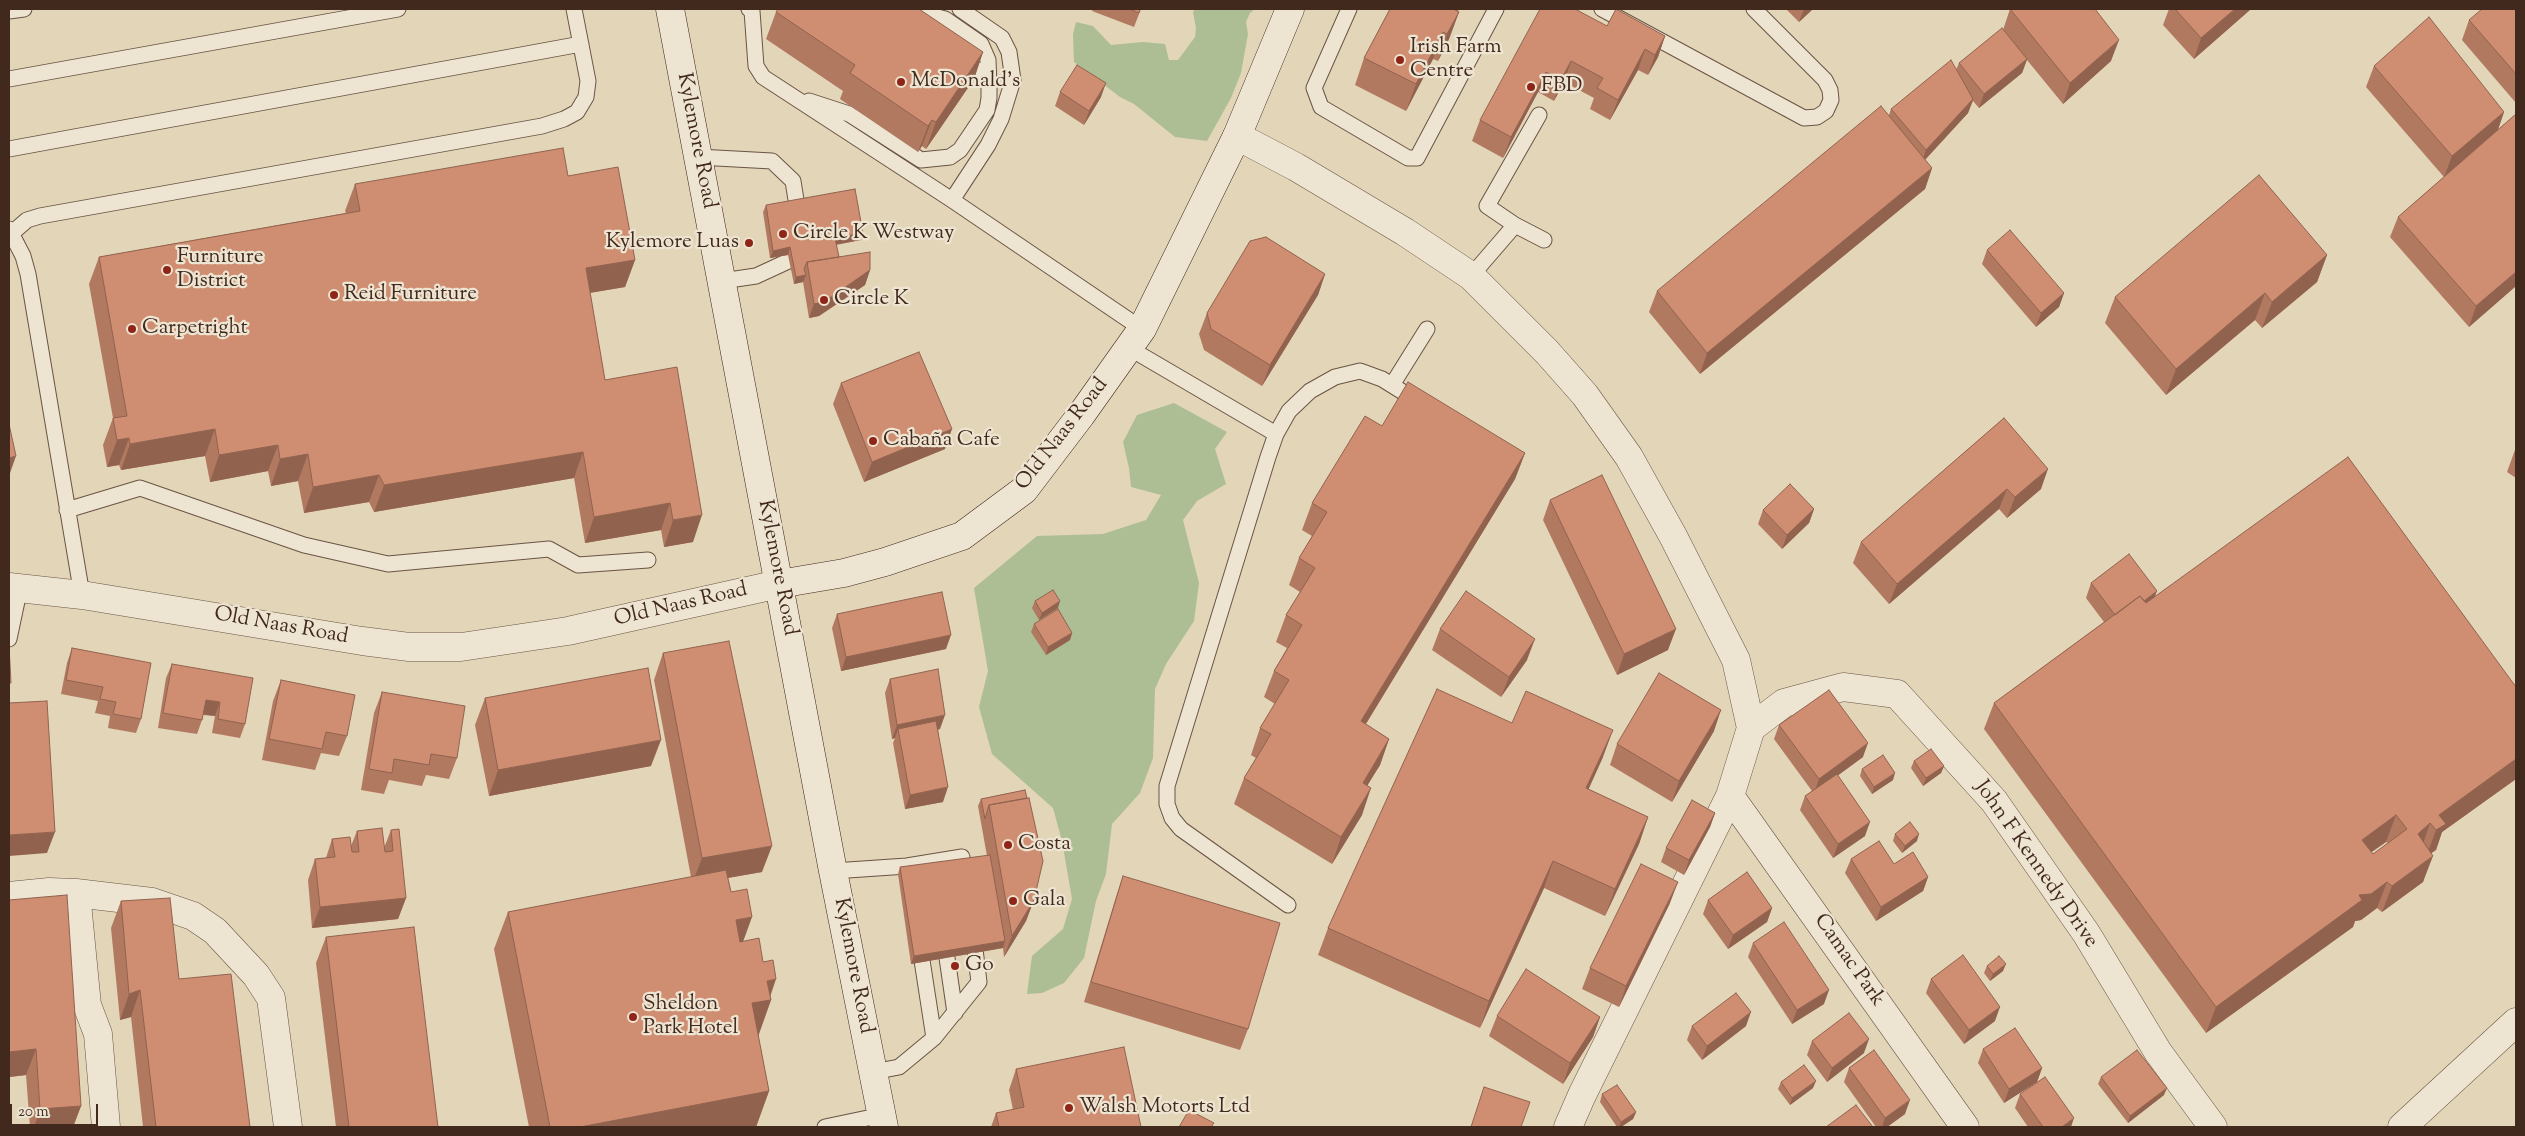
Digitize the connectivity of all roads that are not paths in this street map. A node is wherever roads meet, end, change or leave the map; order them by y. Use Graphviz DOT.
graph roads {
  1 [pos="24,9"];
  2 [pos="398,9"];
  3 [pos="574,9"];
  4 [pos="670,9"];
  5 [pos="751,9"];
  6 [pos="960,9"];
  7 [pos="1290,9"];
  8 [pos="1349,9"];
  9 [pos="1496,9"];
  10 [pos="1602,9"];
  11 [pos="1754,9"];
  12 [pos="9,11"];
  13 [pos="923,30"];
  14 [pos="581,44"];
  15 [pos="947,47"];
  16 [pos="9,79"];
  17 [pos="989,84"];
  18 [pos="789,94"];
  19 [pos="1539,115"];
  20 [pos="1237,136"];
  21 [pos="9,149"];
  22 [pos="698,157"];
  23 [pos="952,200"];
  24 [pos="1515,225"];
  25 [pos="10,231"];
  26 [pos="1544,240"];
  27 [pos="1471,276"];
  28 [pos="722,281"];
  29 [pos="1427,330"];
  30 [pos="1135,338"];
  31 [pos="1392,385"];
  32 [pos="1430,408"];
  33 [pos="1276,434"];
  34 [pos="67,510"];
  35 [pos="648,560"];
  36 [pos="779,584"];
  37 [pos="14,587"];
  38 [pos="82,595"];
  39 [pos="9,639"];
  40 [pos="1751,728"];
  41 [pos="1730,796"];
  42 [pos="934,862"];
  43 [pos="907,866"];
  44 [pos="833,871"];
  45 [pos="936,880"];
  46 [pos="910,885"];
  47 [pos="76,893"];
  48 [pos="968,895"];
  49 [pos="9,896"];
  50 [pos="1288,905"];
  51 [pos="970,914"];
  52 [pos="942,918"];
  53 [pos="916,923"];
  54 [pos="955,1013"];
  55 [pos="2516,1022"];
  56 [pos="934,1038"];
  57 [pos="873,1072"];
  58 [pos="883,1121"];
  59 [pos="106,1127"];
  60 [pos="288,1127"];
  61 [pos="825,1127"];
  62 [pos="1568,1127"];
  63 [pos="1965,1127"];
  64 [pos="2213,1127"];
  65 [pos="2402,1127"];
  1 -- 12 [label="lane"];
  2 -- 16 [label="lane"];
  3 -- 14 [label="lane"];
  4 -- 22 [label="street, Kylemore Road"];
  5 -- 18 [label="lane"];
  6 -- 23 [label="lane"];
  7 -- 20 [label="street, Old Naas Road"];
  8 -- 9 [label="lane"];
  10 -- 11 [label="lane"];
  13 -- 17 [label="lane"];
  14 -- 21 [label="lane"];
  14 -- 25 [label="lane"];
  15 -- 17 [label="lane"];
  17 -- 18 [label="lane"];
  18 -- 23 [label="lane"];
  19 -- 24 [label="lane"];
  20 -- 27 [label="street"];
  20 -- 30 [label="street, Old Naas Road"];
  22 -- 28 [label="street, Kylemore Road"];
  22 -- 28 [label="lane"];
  23 -- 30 [label="lane"];
  24 -- 26 [label="lane"];
  24 -- 27 [label="lane"];
  25 -- 34 [label="lane"];
  27 -- 40 [label="street"];
  28 -- 36 [label="street, Kylemore Road"];
  29 -- 31 [label="lane"];
  30 -- 33 [label="lane"];
  30 -- 36 [label="street, Old Naas Road"];
  31 -- 32 [label="lane"];
  31 -- 33 [label="lane"];
  33 -- 50 [label="lane"];
  34 -- 35 [label="lane"];
  34 -- 38 [label="lane"];
  36 -- 38 [label="street, Old Naas Road"];
  36 -- 44 [label="street, Kylemore Road"];
  37 -- 38 [label="street, Old Naas Road"];
  37 -- 39 [label="lane"];
  40 -- 41 [label="street"];
  40 -- 64 [label="street, John F Kennedy Drive"];
  41 -- 62 [label="street"];
  41 -- 63 [label="street, Camac Park"];
  42 -- 43 [label="lane"];
  42 -- 45 [label="lane"];
  42 -- 48 [label="lane"];
  43 -- 44 [label="lane"];
  43 -- 46 [label="lane"];
  44 -- 57 [label="street, Kylemore Road"];
  47 -- 49 [label="street"];
  47 -- 59 [label="street"];
  47 -- 60 [label="street"];
  51 -- 54 [label="lane"];
  52 -- 54 [label="lane"];
  53 -- 56 [label="lane"];
  54 -- 56 [label="lane"];
  55 -- 65 [label="street"];
  56 -- 57 [label="lane"];
  57 -- 58 [label="street, Kylemore Road"];
  58 -- 61 [label="lane"];
}
